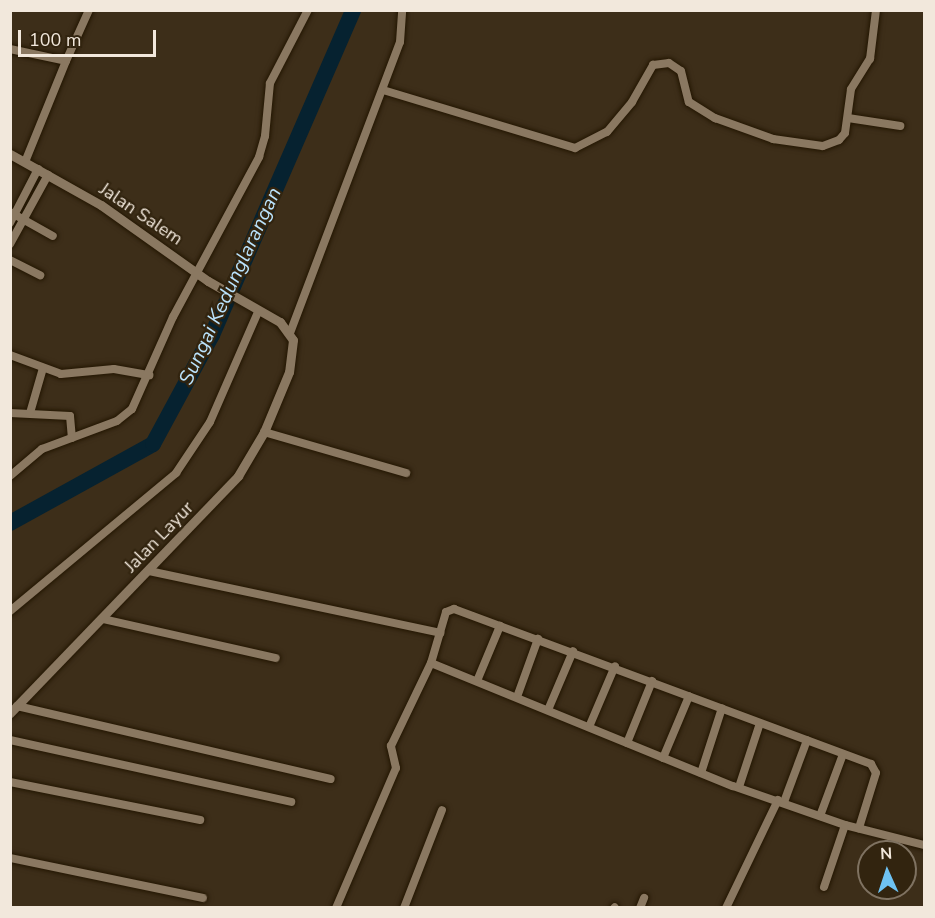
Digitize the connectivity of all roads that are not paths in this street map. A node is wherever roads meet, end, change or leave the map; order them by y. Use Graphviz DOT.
graph roads {
  1 [pos="89,10"];
  2 [pos="308,10"];
  3 [pos="402,10"];
  4 [pos="876,10"];
  5 [pos="10,49"];
  6 [pos="66,61"];
  7 [pos="383,90"];
  8 [pos="848,118"];
  9 [pos="900,126"];
  10 [pos="10,154"];
  11 [pos="25,162"];
  12 [pos="38,169"];
  13 [pos="48,175"];
  14 [pos="13,213"];
  15 [pos="24,219"];
  16 [pos="10,223"];
  17 [pos="53,236"];
  18 [pos="10,243"];
  19 [pos="10,260"];
  20 [pos="199,274"];
  21 [pos="40,275"];
  22 [pos="259,310"];
  23 [pos="290,333"];
  24 [pos="10,355"];
  25 [pos="43,368"];
  26 [pos="149,375"];
  27 [pos="10,413"];
  28 [pos="30,413"];
  29 [pos="264,432"];
  30 [pos="72,438"];
  31 [pos="406,473"];
  32 [pos="10,476"];
  33 [pos="149,571"];
  34 [pos="10,611"];
  35 [pos="102,619"];
  36 [pos="500,626"];
  37 [pos="440,633"];
  38 [pos="538,639"];
  39 [pos="573,651"];
  40 [pos="276,658"];
  41 [pos="431,663"];
  42 [pos="615,666"];
  43 [pos="477,681"];
  44 [pos="652,681"];
  45 [pos="689,696"];
  46 [pos="518,698"];
  47 [pos="722,708"];
  48 [pos="14,709"];
  49 [pos="548,710"];
  50 [pos="760,723"];
  51 [pos="589,727"];
  52 [pos="805,739"];
  53 [pos="10,740"];
  54 [pos="627,744"];
  55 [pos="843,754"];
  56 [pos="663,758"];
  57 [pos="701,773"];
  58 [pos="331,779"];
  59 [pos="10,782"];
  60 [pos="739,787"];
  61 [pos="781,801"];
  62 [pos="291,802"];
  63 [pos="442,810"];
  64 [pos="820,816"];
  65 [pos="200,820"];
  66 [pos="845,825"];
  67 [pos="859,828"];
  68 [pos="924,845"];
  69 [pos="10,858"];
  70 [pos="824,887"];
  71 [pos="203,898"];
  72 [pos="644,898"];
  73 [pos="336,908"];
  74 [pos="404,908"];
  75 [pos="640,908"];
  76 [pos="726,908"];
  1 -- 6 [label="street"];
  2 -- 20 [label="street"];
  3 -- 7 [label="street"];
  4 -- 8 [label="street"];
  5 -- 6 [label="street"];
  6 -- 11 [label="street"];
  7 -- 8 [label="street"];
  7 -- 23 [label="street"];
  8 -- 9 [label="street"];
  10 -- 11 [label="street, Jalan Salem"];
  11 -- 12 [label="street, Jalan Salem"];
  12 -- 13 [label="street, Jalan Salem"];
  12 -- 14 [label="street"];
  13 -- 15 [label="street"];
  13 -- 20 [label="street, Jalan Salem"];
  14 -- 15 [label="street"];
  14 -- 16 [label="street"];
  15 -- 17 [label="street"];
  15 -- 18 [label="street"];
  19 -- 21 [label="street"];
  20 -- 22 [label="street, Jalan Salem"];
  20 -- 26 [label="street"];
  22 -- 23 [label="street, Jalan Salem"];
  22 -- 34 [label="street"];
  23 -- 29 [label="street, Jalan Layur"];
  24 -- 25 [label="street"];
  25 -- 26 [label="street"];
  25 -- 28 [label="street"];
  26 -- 30 [label="street"];
  27 -- 28 [label="street"];
  28 -- 30 [label="street"];
  29 -- 31 [label="street"];
  29 -- 33 [label="street, Jalan Layur"];
  30 -- 32 [label="street"];
  33 -- 35 [label="street, Jalan Layur"];
  33 -- 37 [label="street"];
  35 -- 40 [label="street"];
  35 -- 48 [label="street, Jalan Layur"];
  36 -- 37 [label="street"];
  36 -- 38 [label="street"];
  36 -- 43 [label="street"];
  37 -- 41 [label="street"];
  38 -- 39 [label="street"];
  38 -- 46 [label="street"];
  39 -- 42 [label="street"];
  39 -- 49 [label="street"];
  41 -- 43 [label="street"];
  41 -- 73 [label="street"];
  42 -- 44 [label="street"];
  42 -- 51 [label="street"];
  43 -- 46 [label="street"];
  44 -- 45 [label="street"];
  44 -- 54 [label="street"];
  45 -- 47 [label="street"];
  45 -- 56 [label="street"];
  46 -- 49 [label="street"];
  47 -- 50 [label="street"];
  47 -- 57 [label="street"];
  48 -- 58 [label="street"];
  49 -- 51 [label="street"];
  50 -- 52 [label="street"];
  50 -- 60 [label="street"];
  51 -- 54 [label="street"];
  52 -- 55 [label="street"];
  52 -- 61 [label="street"];
  53 -- 62 [label="street"];
  54 -- 56 [label="street"];
  55 -- 64 [label="street"];
  55 -- 67 [label="street"];
  56 -- 57 [label="street"];
  57 -- 60 [label="street"];
  59 -- 65 [label="street"];
  60 -- 61 [label="street"];
  61 -- 64 [label="street"];
  61 -- 76 [label="street"];
  63 -- 74 [label="street"];
  64 -- 66 [label="street"];
  66 -- 67 [label="street"];
  66 -- 70 [label="street"];
  67 -- 68 [label="street"];
  69 -- 71 [label="street"];
  72 -- 75 [label="street"];
}
